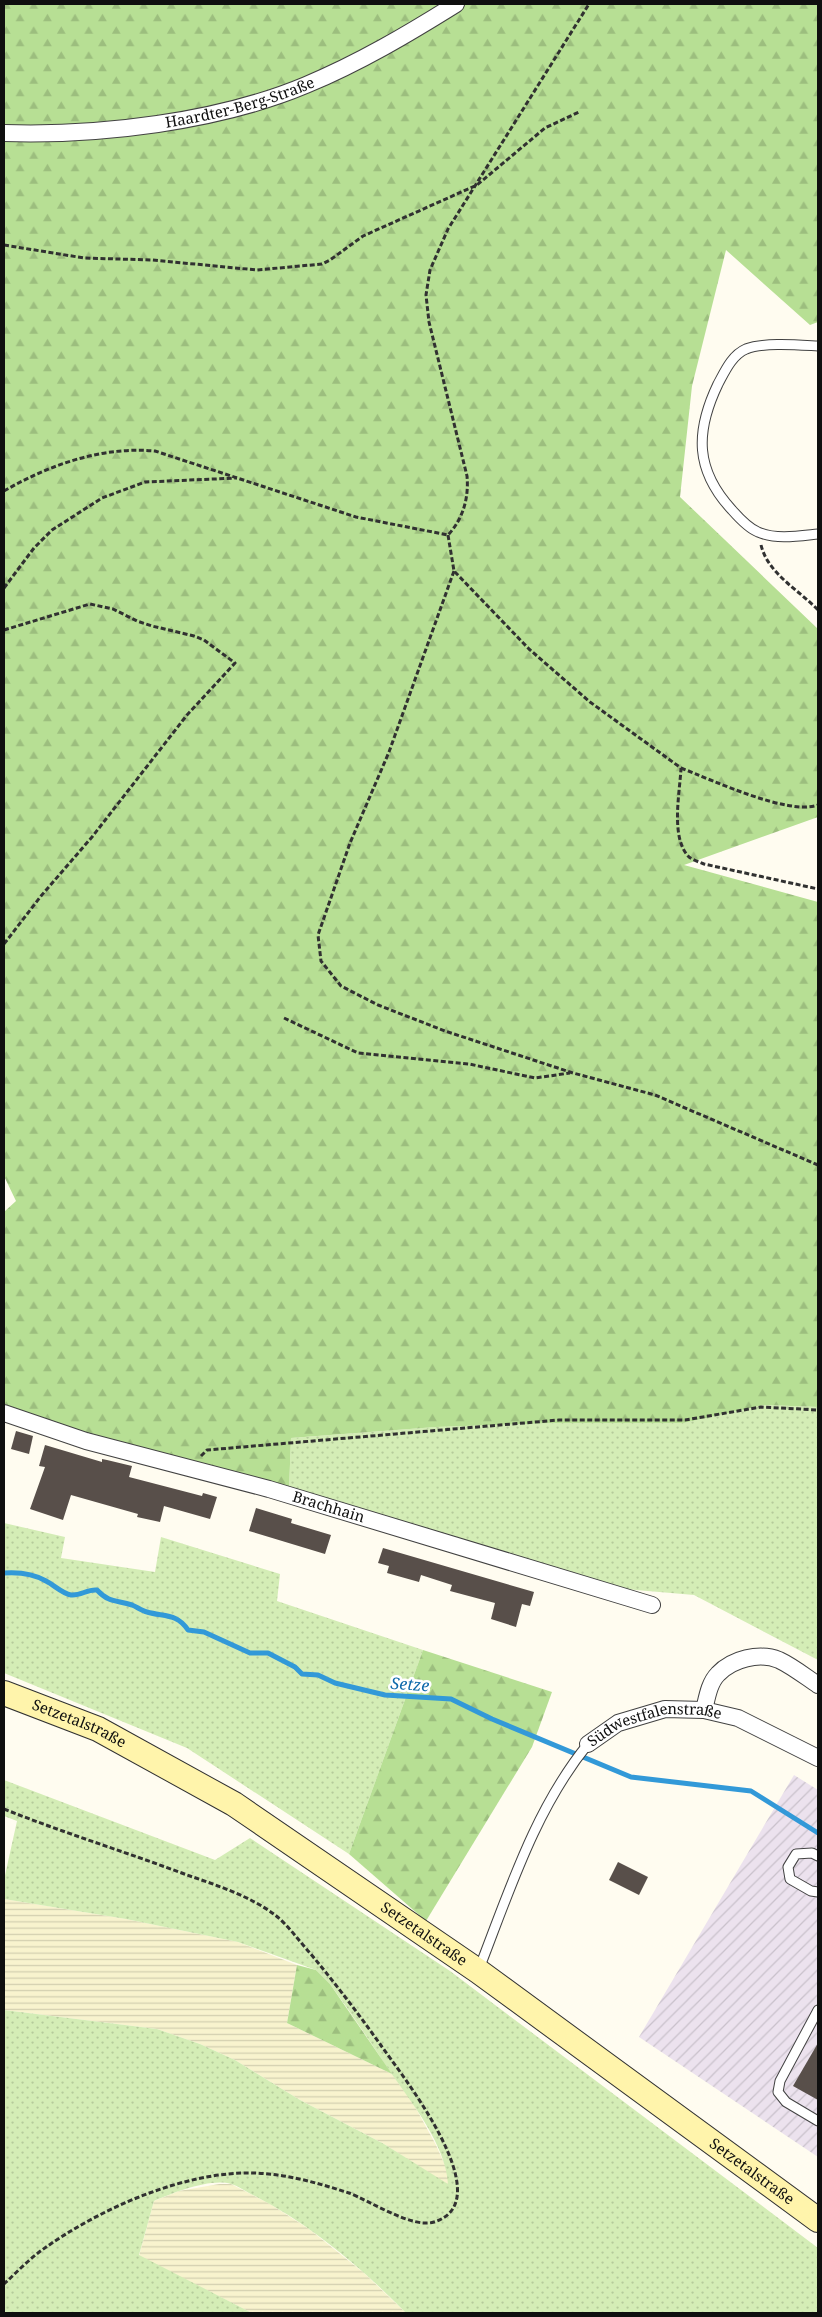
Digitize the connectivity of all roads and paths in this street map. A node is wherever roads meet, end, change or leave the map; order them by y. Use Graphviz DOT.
graph roads {
  1 [pos="456,4"];
  2 [pos="589,4"];
  3 [pos="579,112"];
  4 [pos="4,133"];
  5 [pos="477,185"];
  6 [pos="4,246"];
  7 [pos="818,346"];
  8 [pos="240,478"];
  9 [pos="4,490"];
  10 [pos="758,532"];
  11 [pos="818,534"];
  12 [pos="448,535"];
  13 [pos="454,571"];
  14 [pos="4,588"];
  15 [pos="818,610"];
  16 [pos="4,630"];
  17 [pos="681,768"];
  18 [pos="818,805"];
  19 [pos="818,889"];
  20 [pos="4,944"];
  21 [pos="284,1018"];
  22 [pos="573,1073"];
  23 [pos="818,1165"];
  24 [pos="818,1410"];
  25 [pos="4,1413"];
  26 [pos="188,1468"];
  27 [pos="652,1604"];
  28 [pos="818,1685"];
  29 [pos="4,1693"];
  30 [pos="704,1710"];
  31 [pos="588,1744"];
  32 [pos="818,1758"];
  33 [pos="4,1809"];
  34 [pos="818,1856"];
  35 [pos="818,1892"];
  36 [pos="478,1972"];
  37 [pos="818,2010"];
  38 [pos="818,2121"];
  39 [pos="818,2220"];
  40 [pos="4,2284"];
  1 -- 4 [label="street, Haardter-Berg-Straße"];
  2 -- 5 [label="path"];
  3 -- 5 [label="path"];
  5 -- 6 [label="path"];
  5 -- 12 [label="path"];
  7 -- 10 [label="lane"];
  8 -- 9 [label="path"];
  8 -- 12 [label="path"];
  8 -- 14 [label="path"];
  10 -- 11 [label="lane"];
  10 -- 15 [label="path"];
  12 -- 13 [label="path"];
  13 -- 17 [label="path"];
  13 -- 22 [label="path"];
  16 -- 20 [label="path"];
  17 -- 18 [label="path"];
  17 -- 19 [label="path"];
  21 -- 22 [label="path"];
  22 -- 23 [label="path"];
  24 -- 26 [label="path"];
  25 -- 26 [label="street, Brachhain"];
  26 -- 27 [label="street, Brachhain"];
  28 -- 30 [label="street"];
  29 -- 36 [label="street, Setzetalstraße"];
  30 -- 31 [label="street, Südwestfalenstraße"];
  30 -- 32 [label="street, Südwestfalenstraße"];
  31 -- 36 [label="lane, Südwestfalenstraße"];
  33 -- 40 [label="path"];
  34 -- 35 [label="lane"];
  36 -- 39 [label="street, Setzetalstraße"];
  37 -- 38 [label="lane"];
}
